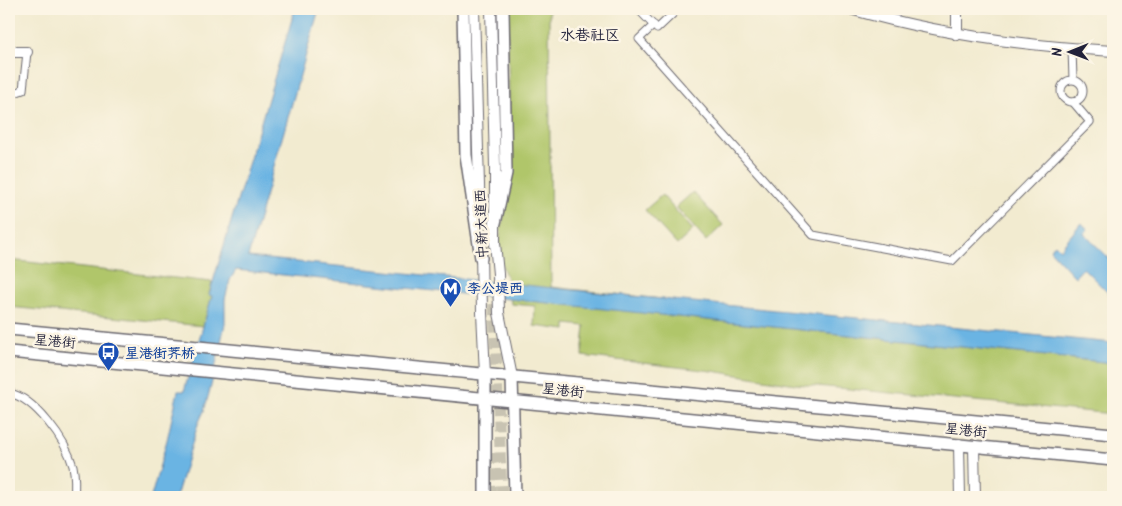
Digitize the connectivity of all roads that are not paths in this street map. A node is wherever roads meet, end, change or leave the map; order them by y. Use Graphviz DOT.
graph roads {
  1 [pos="463,9"];
  2 [pos="474,9"];
  3 [pos="491,9"];
  4 [pos="503,9"];
  5 [pos="638,9"];
  6 [pos="678,9"];
  7 [pos="850,9"];
  8 [pos="957,9"];
  9 [pos="654,25"];
  10 [pos="956,35"];
  11 [pos="1072,49"];
  12 [pos="1113,51"];
  13 [pos="9,52"];
  14 [pos="27,52"];
  15 [pos="1072,79"];
  16 [pos="9,95"];
  17 [pos="1073,102"];
  18 [pos="495,222"];
  19 [pos="481,258"];
  20 [pos="9,329"];
  21 [pos="9,352"];
  22 [pos="485,374"];
  23 [pos="512,377"];
  24 [pos="9,394"];
  25 [pos="484,398"];
  26 [pos="513,400"];
  27 [pos="1113,434"];
  28 [pos="959,444"];
  29 [pos="974,446"];
  30 [pos="1113,460"];
  31 [pos="959,470"];
  32 [pos="974,470"];
  33 [pos="74,497"];
  34 [pos="485,497"];
  35 [pos="515,497"];
  36 [pos="960,497"];
  37 [pos="975,497"];
  1 -- 19 [label="main road"];
  2 -- 19 [label="street, 中新大道西"];
  3 -- 18 [label="street, 中新大道西"];
  4 -- 18 [label="main road"];
  5 -- 9 [label="street"];
  6 -- 9 [label="street"];
  7 -- 10 [label="street"];
  8 -- 10 [label="street"];
  9 -- 17 [label="street"];
  10 -- 11 [label="street"];
  11 -- 12 [label="street"];
  11 -- 15 [label="street"];
  13 -- 14 [label="street"];
  14 -- 16 [label="street"];
  15 -- 17 [label="street"];
  15 -- 17 [label="street"];
  18 -- 23 [label="street, 中新大道西"];
  19 -- 22 [label="street, 中新大道西"];
  20 -- 22 [label="main road, 星港街"];
  21 -- 25 [label="main road, 星港街"];
  22 -- 23 [label="main road, 星港街"];
  22 -- 25 [label="main road, 中新大道西"];
  23 -- 26 [label="main road, 中新大道西"];
  23 -- 27 [label="main road, 星港街"];
  24 -- 33 [label="street"];
  25 -- 26 [label="main road, 星港街"];
  25 -- 34 [label="main road, 中新大道西"];
  26 -- 28 [label="main road, 星港街"];
  26 -- 35 [label="main road, 中新大道西"];
  28 -- 29 [label="main road, 星港街"];
  28 -- 31 [label="street"];
  29 -- 30 [label="main road, 星港街"];
  29 -- 32 [label="street"];
  31 -- 32 [label="street"];
  31 -- 36 [label="street"];
  32 -- 37 [label="street"];
}
